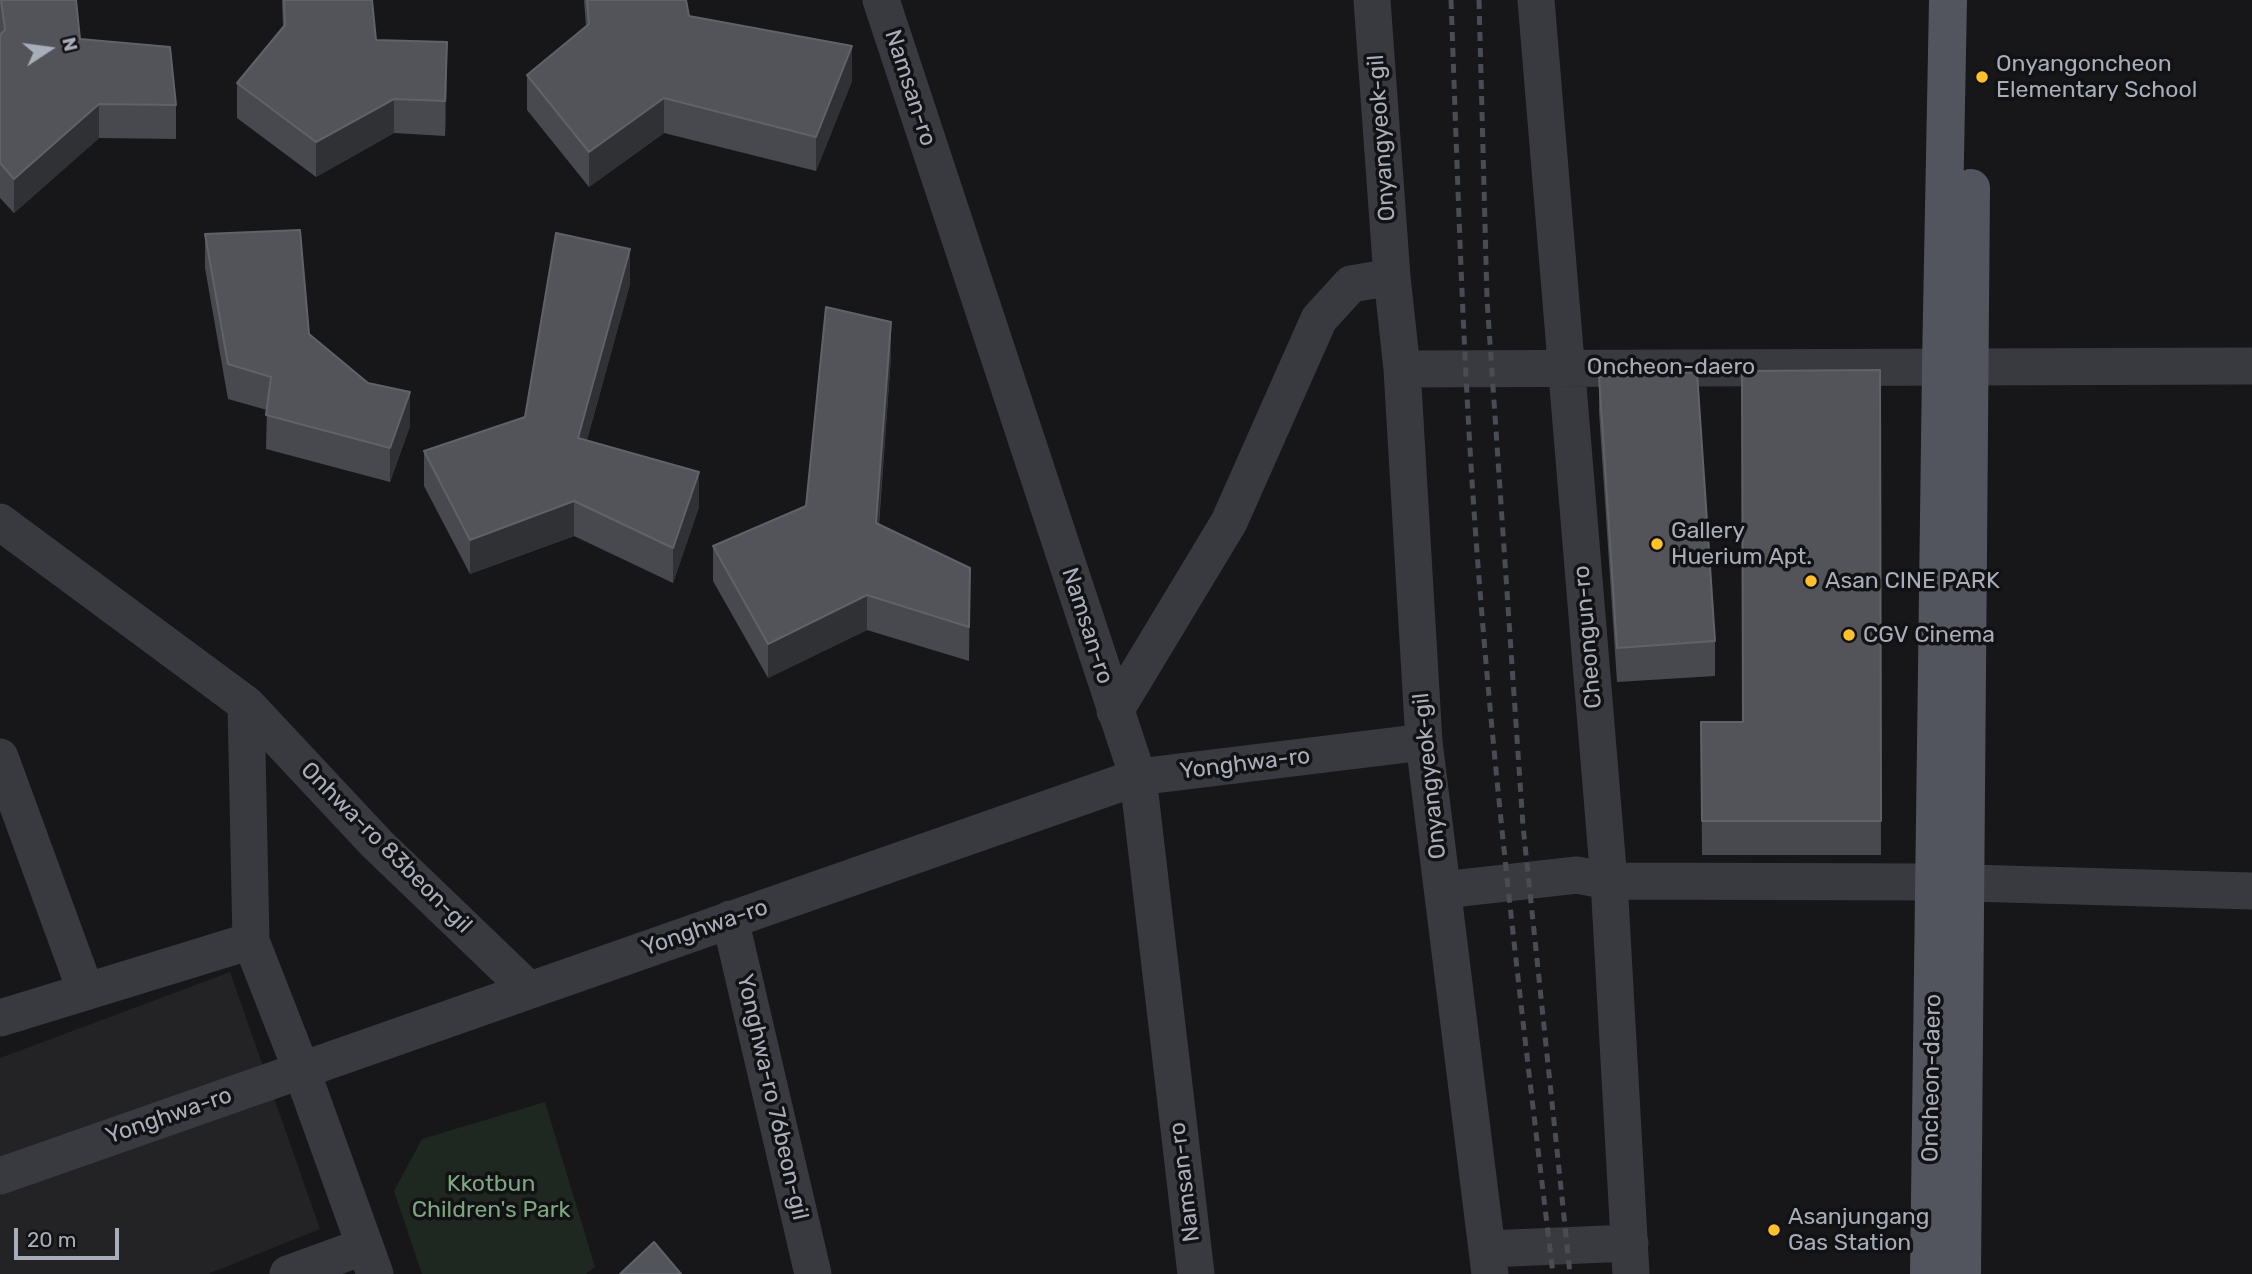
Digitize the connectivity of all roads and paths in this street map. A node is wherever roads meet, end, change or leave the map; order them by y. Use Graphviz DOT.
graph roads {
  1 [pos="881,0"];
  2 [pos="1372,0"];
  3 [pos="1536,0"];
  4 [pos="1948,0"];
  5 [pos="1972,0"];
  6 [pos="1392,277"];
  7 [pos="1955,366"];
  8 [pos="2252,366"];
  9 [pos="1566,367"];
  10 [pos="1402,369"];
  11 [pos="0,522"];
  12 [pos="246,704"];
  13 [pos="1115,711"];
  14 [pos="1424,742"];
  15 [pos="0,757"];
  16 [pos="1138,777"];
  17 [pos="1609,881"];
  18 [pos="1950,883"];
  19 [pos="1443,890"];
  20 [pos="2252,891"];
  21 [pos="730,919"];
  22 [pos="251,941"];
  23 [pos="528,989"];
  24 [pos="86,992"];
  25 [pos="0,1018"];
  26 [pos="301,1069"];
  27 [pos="0,1176"];
  28 [pos="1631,1259"];
  29 [pos="370,1260"];
  30 [pos="1488,1262"];
  31 [pos="288,1274"];
  32 [pos="813,1274"];
  33 [pos="1196,1274"];
  34 [pos="1929,1274"];
  35 [pos="1962,1274"];
  1 -- 13 [label="street, Namsan-ro"];
  2 -- 6 [label="street, Onyangyeok-gil"];
  3 -- 9 [label="street, Cheongun-ro"];
  4 -- 7 [label="main road, Oncheon-daero"];
  5 -- 7 [label="main road, Oncheon-daero"];
  6 -- 10 [label="street, Onyangyeok-gil"];
  6 -- 13 [label="street"];
  7 -- 8 [label="street, Oncheon-daero"];
  7 -- 9 [label="street, Oncheon-daero"];
  7 -- 18 [label="main road, Oncheon-daero"];
  9 -- 10 [label="street, Oncheon-daero"];
  9 -- 17 [label="street, Cheongun-ro"];
  10 -- 14 [label="street, Onyangyeok-gil"];
  11 -- 12 [label="street, Onhwa-ro 83beon-gil"];
  12 -- 22 [label="street"];
  12 -- 23 [label="street, Onhwa-ro 83beon-gil"];
  13 -- 16 [label="street, Namsan-ro"];
  14 -- 16 [label="street, Yonghwa-ro"];
  14 -- 19 [label="street, Onyangyeok-gil"];
  15 -- 24 [label="street"];
  16 -- 21 [label="street, Yonghwa-ro"];
  16 -- 33 [label="street, Namsan-ro"];
  17 -- 18 [label="street"];
  17 -- 19 [label="street"];
  17 -- 28 [label="street, Cheongun-ro"];
  18 -- 20 [label="street"];
  18 -- 34 [label="main road, Oncheon-daero"];
  18 -- 35 [label="main road, Oncheon-daero"];
  19 -- 30 [label="street, Onyangyeok-gil"];
  21 -- 23 [label="street, Yonghwa-ro"];
  21 -- 32 [label="street, Yonghwa-ro 76beon-gil"];
  22 -- 24 [label="street"];
  22 -- 26 [label="street"];
  23 -- 26 [label="street, Yonghwa-ro"];
  24 -- 25 [label="street"];
  26 -- 27 [label="street, Yonghwa-ro"];
  26 -- 29 [label="street"];
  28 -- 30 [label="street"];
  29 -- 31 [label="street"];
}
